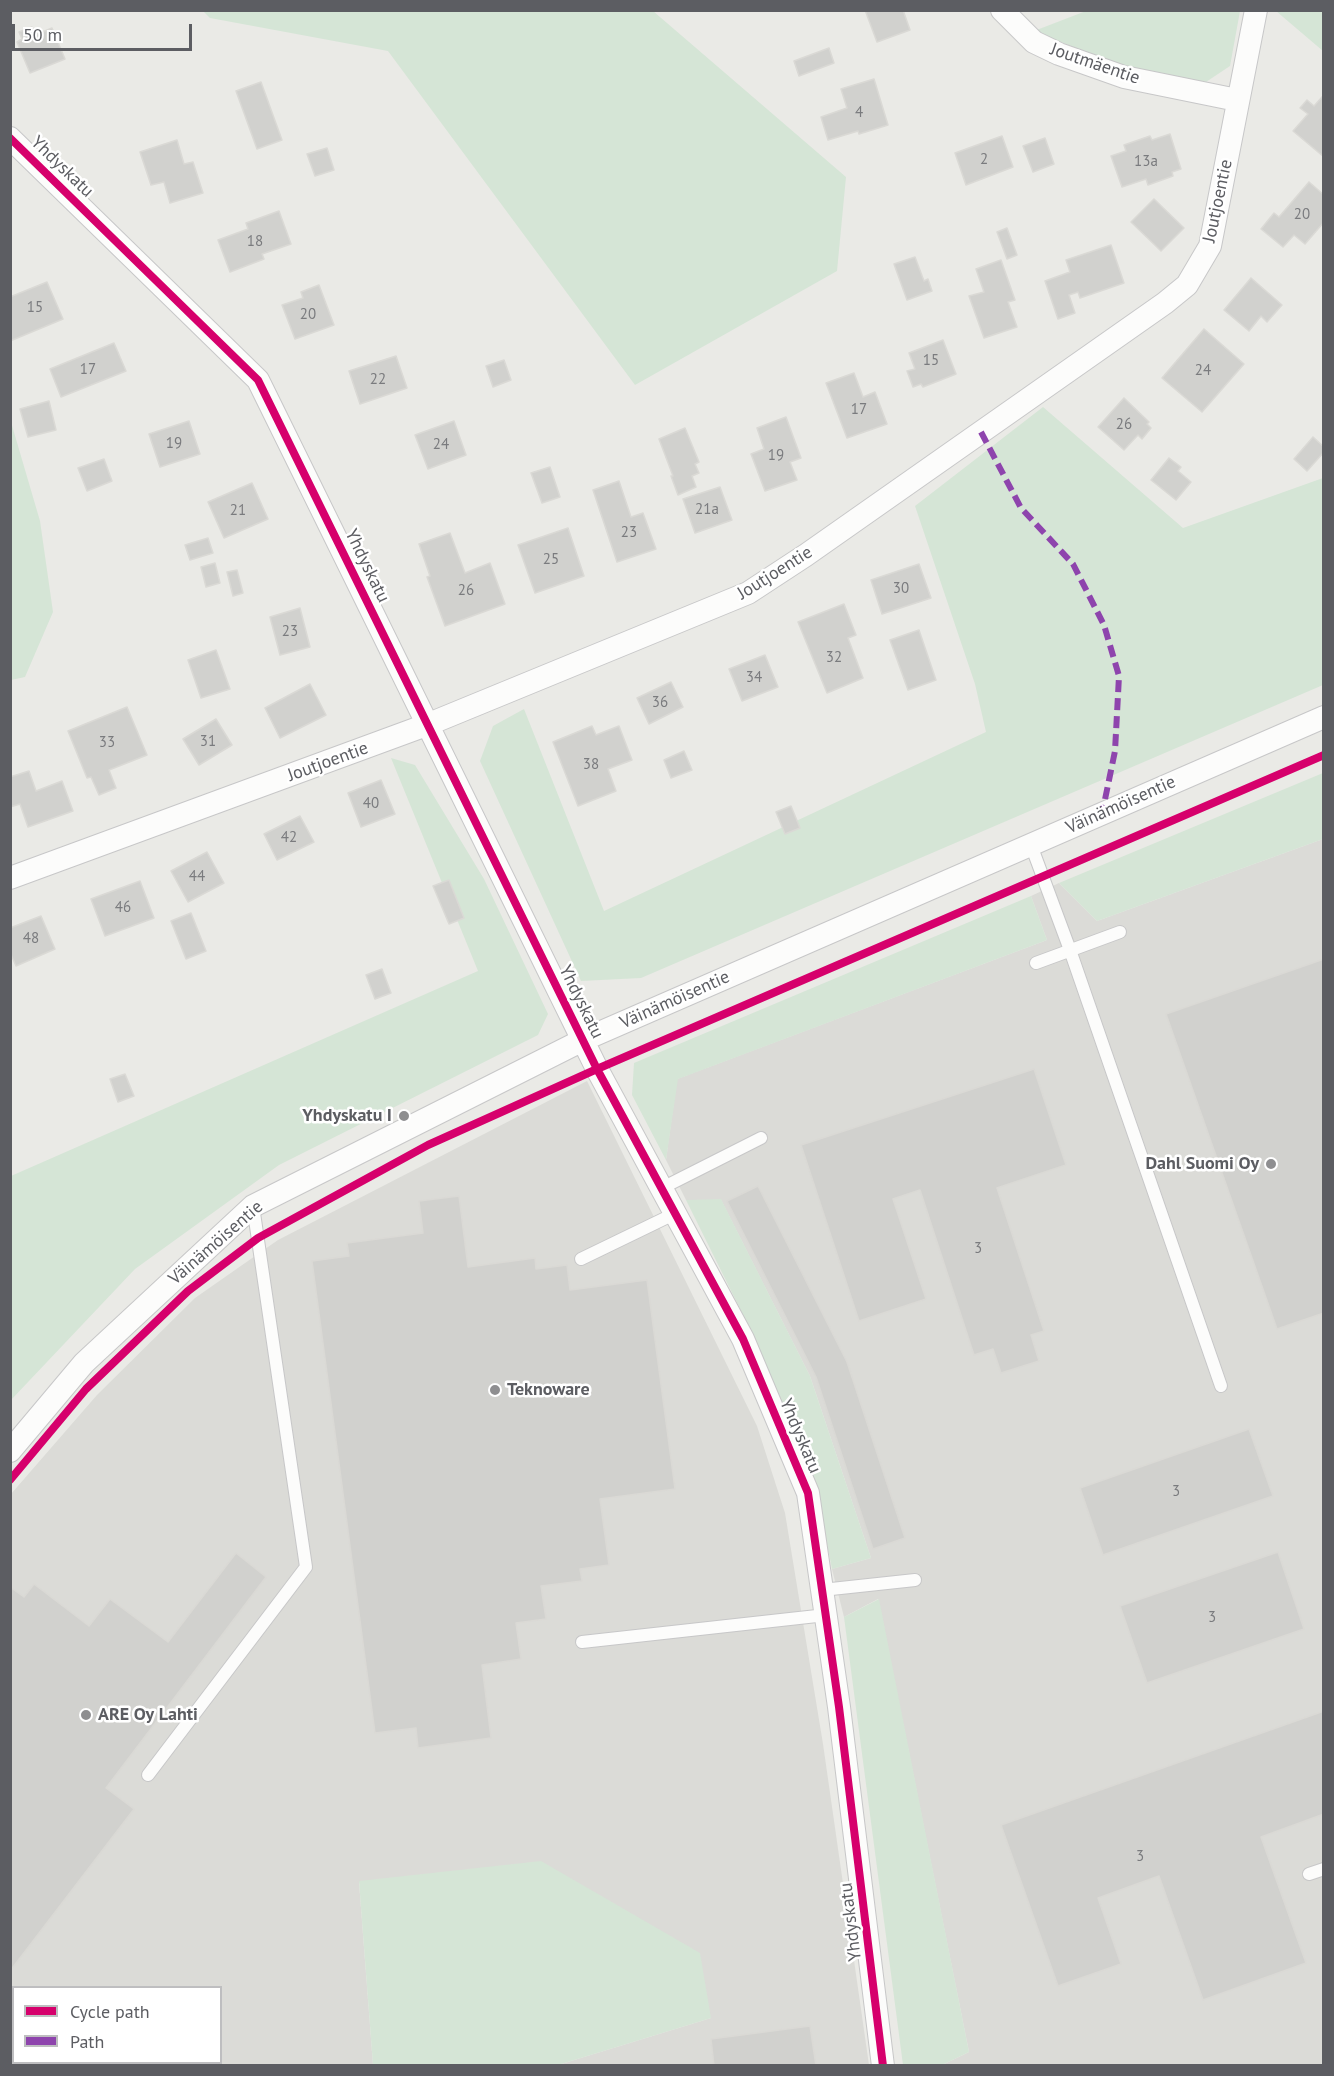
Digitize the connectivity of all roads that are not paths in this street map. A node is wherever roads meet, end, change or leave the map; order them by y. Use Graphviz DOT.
graph roads {
  1 [pos="1002,10"];
  2 [pos="1256,10"];
  3 [pos="1237,100"];
  4 [pos="10,138"];
  5 [pos="1323,717"];
  6 [pos="429,724"];
  7 [pos="1030,845"];
  8 [pos="10,878"];
  9 [pos="1120,932"];
  10 [pos="1070,950"];
  11 [pos="1036,963"];
  12 [pos="583,1040"];
  13 [pos="761,1138"];
  14 [pos="662,1188"];
  15 [pos="253,1206"];
  16 [pos="676,1213"];
  17 [pos="581,1259"];
  18 [pos="1221,1386"];
  19 [pos="10,1451"];
  20 [pos="915,1580"];
  21 [pos="822,1590"];
  22 [pos="826,1616"];
  23 [pos="582,1642"];
  24 [pos="148,1775"];
  25 [pos="1323,1869"];
  26 [pos="1309,1874"];
  27 [pos="883,2066"];
  1 -- 3 [label="street, Joutmäentie"];
  2 -- 3 [label="street, Joutjoentie"];
  3 -- 6 [label="street, Joutjoentie"];
  4 -- 6 [label="street, Yhdyskatu"];
  5 -- 7 [label="street, Väinämöisentie"];
  6 -- 8 [label="street, Joutjoentie"];
  6 -- 12 [label="street, Yhdyskatu"];
  7 -- 10 [label="lane"];
  7 -- 12 [label="street, Väinämöisentie"];
  9 -- 10 [label="lane"];
  10 -- 11 [label="lane"];
  10 -- 18 [label="lane"];
  12 -- 14 [label="street, Yhdyskatu"];
  12 -- 15 [label="street, Väinämöisentie"];
  13 -- 14 [label="lane"];
  14 -- 16 [label="street, Yhdyskatu"];
  15 -- 19 [label="street, Väinämöisentie"];
  15 -- 24 [label="lane"];
  16 -- 17 [label="lane"];
  16 -- 21 [label="street, Yhdyskatu"];
  20 -- 21 [label="lane"];
  21 -- 22 [label="street, Yhdyskatu"];
  22 -- 23 [label="lane"];
  22 -- 27 [label="street, Yhdyskatu"];
  25 -- 26 [label="lane"];
}
